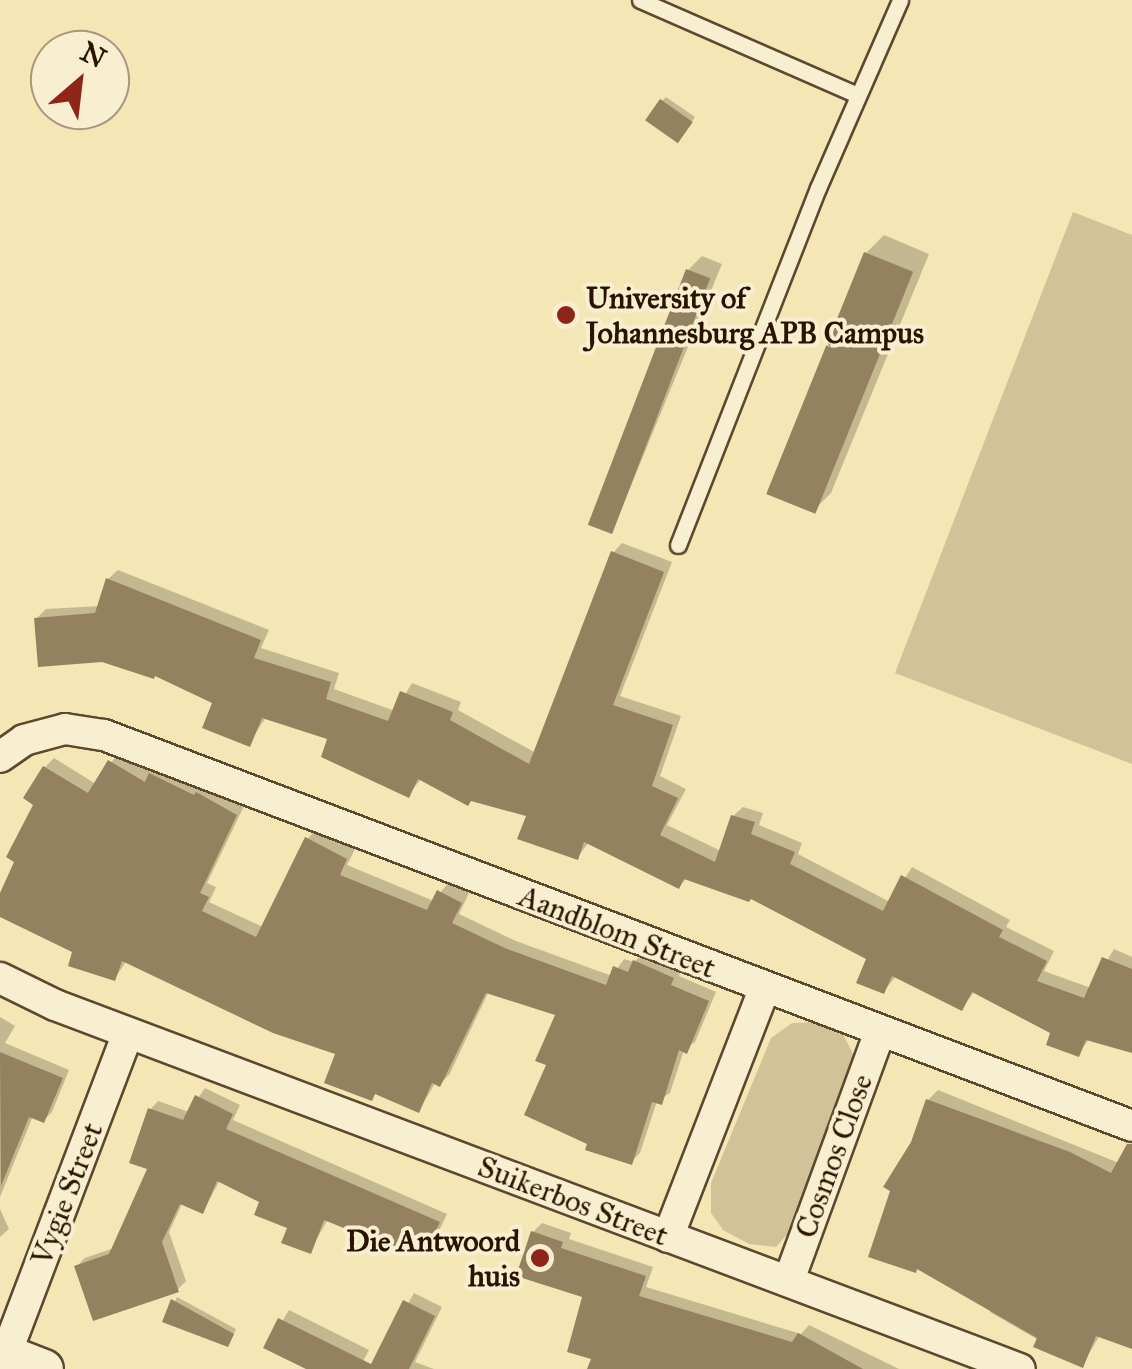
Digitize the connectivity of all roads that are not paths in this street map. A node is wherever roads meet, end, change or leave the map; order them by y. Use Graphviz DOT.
graph roads {
  1 [pos="640,0"];
  2 [pos="900,0"];
  3 [pos="857,94"];
  4 [pos="678,545"];
  5 [pos="0,758"];
  6 [pos="0,978"];
  7 [pos="764,989"];
  8 [pos="880,1032"];
  9 [pos="128,1033"];
  10 [pos="1132,1126"];
  11 [pos="668,1237"];
  12 [pos="788,1280"];
  13 [pos="3,1353"];
  14 [pos="44,1369"];
  15 [pos="1020,1369"];
  1 -- 3 [label="lane"];
  2 -- 3 [label="lane"];
  3 -- 4 [label="lane"];
  5 -- 7 [label="street, Aandblom Street"];
  6 -- 9 [label="street, Suikerbos Street"];
  7 -- 8 [label="street, Aandblom Street"];
  7 -- 11 [label="street"];
  8 -- 10 [label="street, Aandblom Street"];
  8 -- 12 [label="street, Cosmos Close"];
  9 -- 11 [label="street, Suikerbos Street"];
  9 -- 13 [label="street, Vygie Street"];
  11 -- 12 [label="street, Suikerbos Street"];
  12 -- 15 [label="street, Suikerbos Street"];
  13 -- 14 [label="street"];
}
